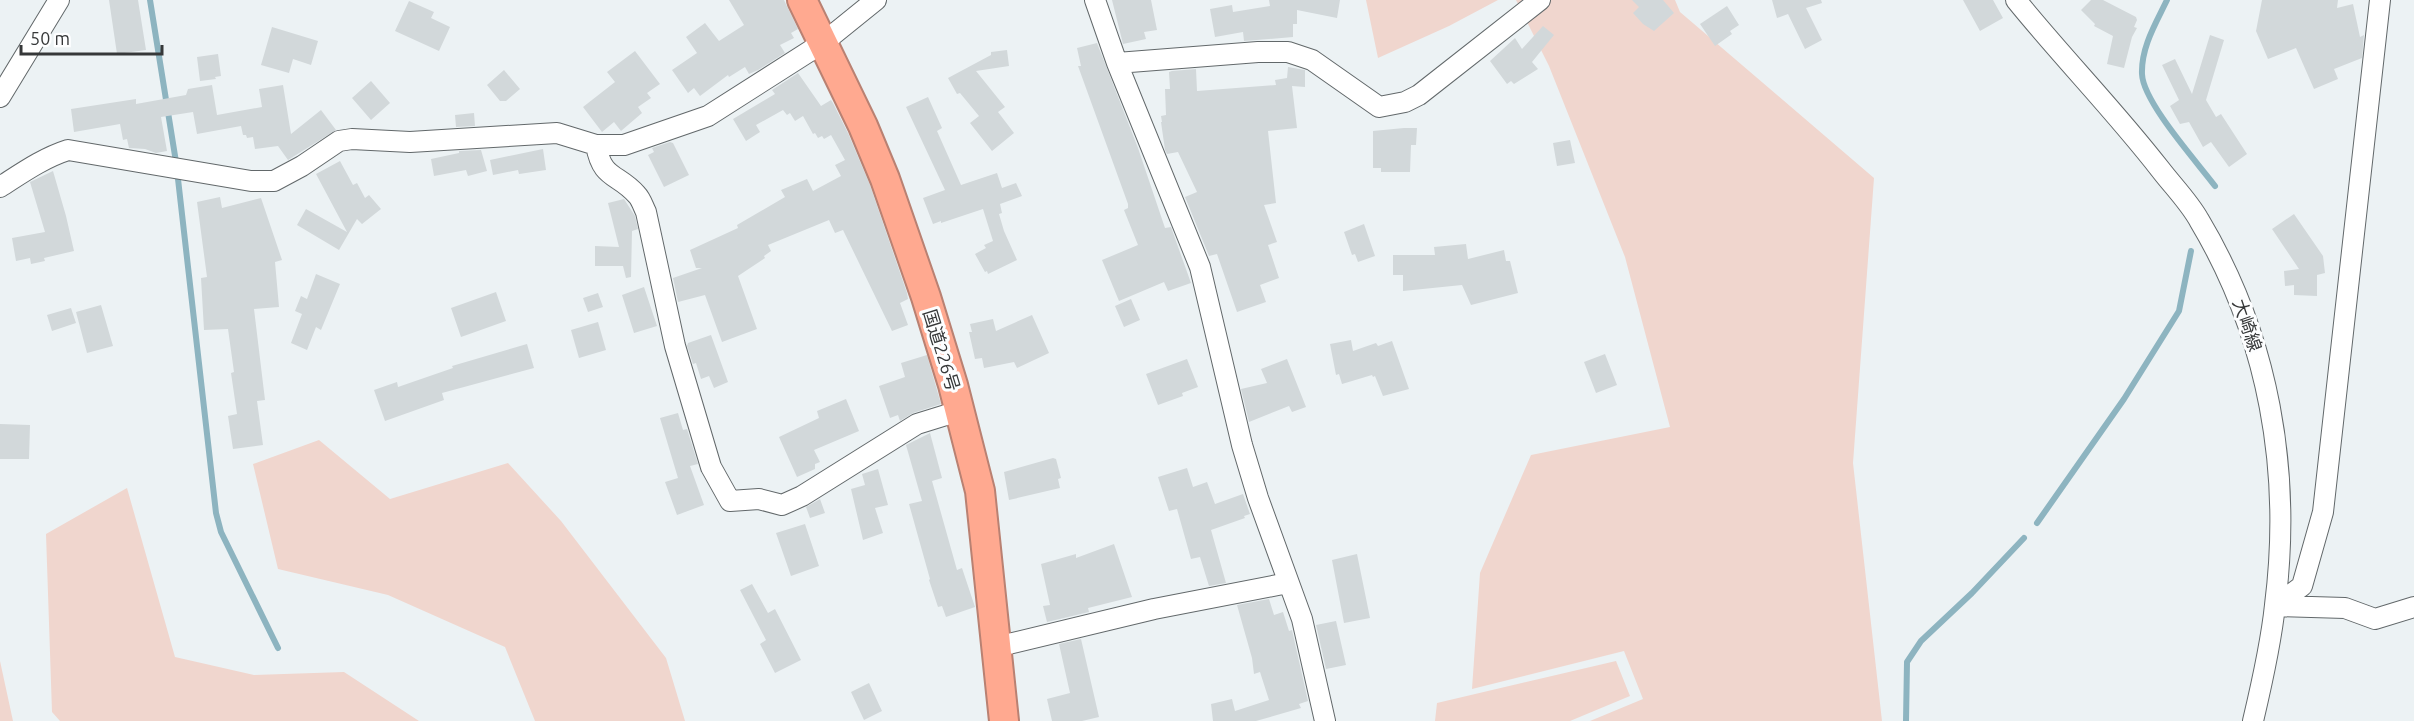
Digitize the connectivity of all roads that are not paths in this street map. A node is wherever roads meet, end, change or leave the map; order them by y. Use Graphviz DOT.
graph roads {
  1 [pos="59,0"];
  2 [pos="802,0"];
  3 [pos="876,0"];
  4 [pos="1095,0"];
  5 [pos="1540,0"];
  6 [pos="2016,0"];
  7 [pos="2380,0"];
  8 [pos="824,42"];
  9 [pos="1117,63"];
  10 [pos="0,97"];
  11 [pos="596,145"];
  12 [pos="0,187"];
  13 [pos="959,411"];
  14 [pos="1288,583"];
  15 [pos="2276,606"];
  16 [pos="2414,607"];
  17 [pos="996,647"];
  18 [pos="1004,721"];
  19 [pos="1325,721"];
  20 [pos="2253,721"];
  1 -- 10 [label="street"];
  2 -- 8 [label="highway, 国道226号"];
  3 -- 8 [label="street"];
  4 -- 9 [label="street"];
  5 -- 9 [label="street"];
  6 -- 15 [label="street, 大崎線"];
  7 -- 15 [label="street"];
  8 -- 11 [label="street"];
  8 -- 13 [label="highway, 国道226号"];
  9 -- 14 [label="street"];
  11 -- 12 [label="street"];
  11 -- 13 [label="street"];
  13 -- 17 [label="highway, 国道226号"];
  14 -- 17 [label="street"];
  14 -- 19 [label="street"];
  15 -- 16 [label="street"];
  15 -- 20 [label="street, 大崎線"];
  17 -- 18 [label="highway, 国道226号"];
}
